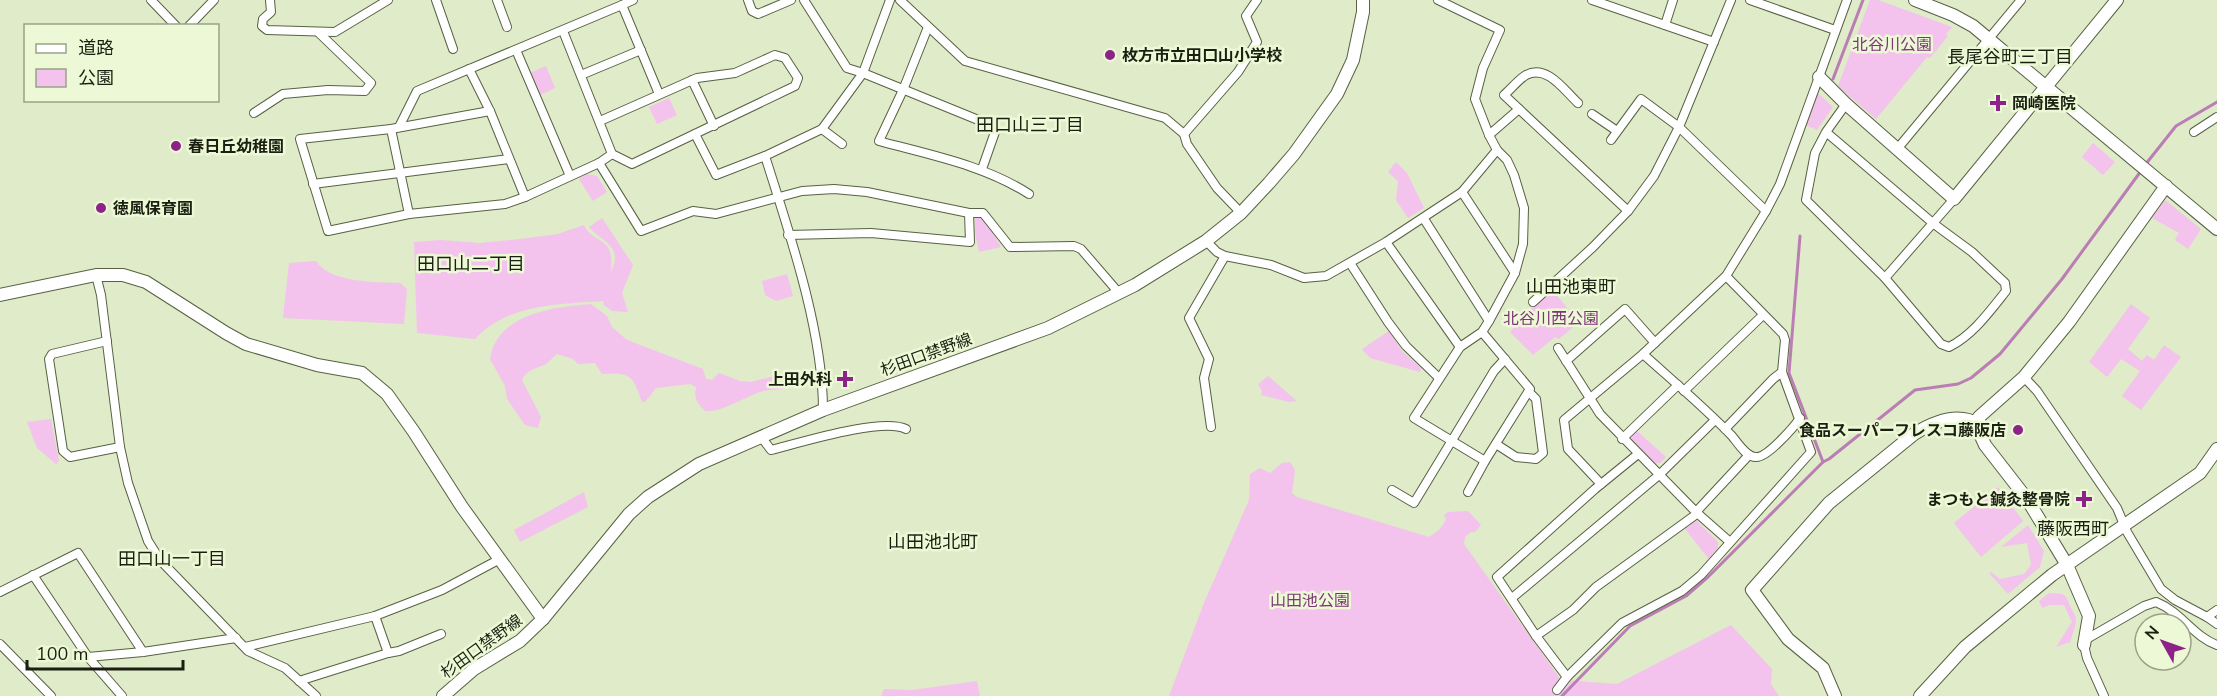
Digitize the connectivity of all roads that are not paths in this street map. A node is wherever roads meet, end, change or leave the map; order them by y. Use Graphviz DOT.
graph roads {
  1 [pos="151,0"];
  2 [pos="214,0"];
  3 [pos="270,0"];
  4 [pos="388,0"];
  5 [pos="436,0"];
  6 [pos="497,0"];
  7 [pos="633,0"];
  8 [pos="748,0"];
  9 [pos="791,0"];
  10 [pos="804,0"];
  11 [pos="890,0"];
  12 [pos="900,0"];
  13 [pos="1257,0"];
  14 [pos="1363,0"];
  15 [pos="1438,0"];
  16 [pos="1592,0"];
  17 [pos="1673,0"];
  18 [pos="1731,0"];
  19 [pos="1750,0"];
  20 [pos="1847,0"];
  21 [pos="1915,0"];
  22 [pos="2021,0"];
  23 [pos="2117,0"];
  24 [pos="1612,4"];
  25 [pos="621,5"];
  26 [pos="174,24"];
  27 [pos="191,24"];
  28 [pos="1665,25"];
  29 [pos="507,27"];
  30 [pos="928,27"];
  31 [pos="1835,30"];
  32 [pos="563,31"];
  33 [pos="319,33"];
  34 [pos="1989,39"];
  35 [pos="1714,42"];
  36 [pos="453,49"];
  37 [pos="516,50"];
  38 [pos="640,50"];
  39 [pos="469,69"];
  40 [pos="863,73"];
  41 [pos="581,75"];
  42 [pos="1819,76"];
  43 [pos="692,80"];
  44 [pos="2046,86"];
  45 [pos="903,90"];
  46 [pos="659,94"];
  47 [pos="1578,102"];
  48 [pos="1846,104"];
  49 [pos="1519,110"];
  50 [pos="490,111"];
  51 [pos="254,113"];
  52 [pos="1592,114"];
  53 [pos="2217,117"];
  54 [pos="600,121"];
  55 [pos="714,126"];
  56 [pos="1679,127"];
  57 [pos="395,128"];
  58 [pos="822,129"];
  59 [pos="1617,131"];
  60 [pos="1826,132"];
  61 [pos="2194,132"];
  62 [pos="695,134"];
  63 [pos="1184,134"];
  64 [pos="1489,135"];
  65 [pos="1611,140"];
  66 [pos="842,144"];
  67 [pos="1898,148"];
  68 [pos="1497,150"];
  69 [pos="612,154"];
  70 [pos="765,156"];
  71 [pos="509,159"];
  72 [pos="599,163"];
  73 [pos="982,170"];
  74 [pos="400,172"];
  75 [pos="570,176"];
  76 [pos="314,184"];
  77 [pos="2166,186"];
  78 [pos="1462,192"];
  79 [pos="1029,194"];
  80 [pos="778,196"];
  81 [pos="525,197"];
  82 [pos="1954,199"];
  83 [pos="1628,211"];
  84 [pos="1766,211"];
  85 [pos="969,213"];
  86 [pos="1241,213"];
  87 [pos="409,214"];
  88 [pos="1424,219"];
  89 [pos="1934,224"];
  90 [pos="2217,229"];
  91 [pos="788,235"];
  92 [pos="1206,241"];
  93 [pos="1386,242"];
  94 [pos="1225,256"];
  95 [pos="1350,263"];
  96 [pos="1515,273"];
  97 [pos="96,275"];
  98 [pos="1726,276"];
  99 [pos="1885,278"];
  100 [pos="1119,293"];
  101 [pos="0,295"];
  102 [pos="1533,302"];
  103 [pos="1763,315"];
  104 [pos="1489,321"];
  105 [pos="1482,332"];
  106 [pos="107,341"];
  107 [pos="1655,343"];
  108 [pos="1460,347"];
  109 [pos="1558,348"];
  110 [pos="1643,354"];
  111 [pos="1505,360"];
  112 [pos="1566,361"];
  113 [pos="1782,372"];
  114 [pos="2024,377"];
  115 [pos="1439,378"];
  116 [pos="1681,388"];
  117 [pos="1528,392"];
  118 [pos="1591,398"];
  119 [pos="823,410"];
  120 [pos="1800,418"];
  121 [pos="1715,420"];
  122 [pos="1978,424"];
  123 [pos="1211,427"];
  124 [pos="906,429"];
  125 [pos="1725,429"];
  126 [pos="762,438"];
  127 [pos="1623,439"];
  128 [pos="1452,441"];
  129 [pos="1496,444"];
  130 [pos="120,447"];
  131 [pos="2217,449"];
  132 [pos="1638,454"];
  133 [pos="1749,455"];
  134 [pos="1485,461"];
  135 [pos="1659,475"];
  136 [pos="1601,484"];
  137 [pos="1392,490"];
  138 [pos="1468,492"];
  139 [pos="1697,513"];
  140 [pos="2124,525"];
  141 [pos="1730,542"];
  142 [pos="500,560"];
  143 [pos="2067,565"];
  144 [pos="33,575"];
  145 [pos="0,592"];
  146 [pos="1512,598"];
  147 [pos="2217,610"];
  148 [pos="375,616"];
  149 [pos="2207,617"];
  150 [pos="543,619"];
  151 [pos="2217,624"];
  152 [pos="441,634"];
  153 [pos="1536,636"];
  154 [pos="236,638"];
  155 [pos="2085,642"];
  156 [pos="0,644"];
  157 [pos="2217,645"];
  158 [pos="245,647"];
  159 [pos="143,652"];
  160 [pos="388,652"];
  161 [pos="88,657"];
  162 [pos="1567,677"];
  163 [pos="299,681"];
  164 [pos="1557,690"];
  165 [pos="51,696"];
  166 [pos="122,696"];
  167 [pos="316,696"];
  168 [pos="443,696"];
  169 [pos="1835,696"];
  170 [pos="1920,696"];
  171 [pos="2104,696"];
  1 -- 26 [label="street"];
  2 -- 27 [label="street"];
  3 -- 33 [label="street"];
  4 -- 33 [label="street"];
  5 -- 36 [label="street"];
  6 -- 29 [label="street"];
  7 -- 25 [label="street"];
  8 -- 9 [label="street"];
  10 -- 40 [label="street"];
  11 -- 40 [label="street"];
  12 -- 30 [label="street"];
  13 -- 63 [label="street"];
  14 -- 86 [label="street, 杉田口禁野線"];
  15 -- 64 [label="street"];
  16 -- 24 [label="street"];
  17 -- 28 [label="street"];
  18 -- 35 [label="street"];
  19 -- 31 [label="street"];
  20 -- 31 [label="street"];
  21 -- 34 [label="street"];
  22 -- 34 [label="street"];
  23 -- 44 [label="street"];
  24 -- 28 [label="street"];
  25 -- 32 [label="street"];
  25 -- 38 [label="street"];
  28 -- 35 [label="street"];
  30 -- 45 [label="street"];
  30 -- 63 [label="street"];
  31 -- 42 [label="street"];
  32 -- 37 [label="street"];
  32 -- 41 [label="street"];
  33 -- 51 [label="street"];
  34 -- 44 [label="street"];
  34 -- 67 [label="street"];
  35 -- 56 [label="street"];
  37 -- 39 [label="street"];
  37 -- 75 [label="street"];
  38 -- 41 [label="street"];
  38 -- 46 [label="street"];
  39 -- 50 [label="street"];
  39 -- 57 [label="street"];
  40 -- 45 [label="street"];
  40 -- 58 [label="street"];
  41 -- 54 [label="street"];
  42 -- 48 [label="street"];
  42 -- 84 [label="street"];
  43 -- 46 [label="street"];
  43 -- 55 [label="street"];
  43 -- 55 [label="street"];
  44 -- 77 [label="street"];
  44 -- 82 [label="street"];
  45 -- 73 [label="street"];
  45 -- 73 [label="street"];
  46 -- 54 [label="street"];
  47 -- 49 [label="street"];
  48 -- 60 [label="street"];
  48 -- 67 [label="street"];
  49 -- 64 [label="street"];
  49 -- 83 [label="street"];
  50 -- 57 [label="street"];
  50 -- 71 [label="street"];
  52 -- 59 [label="street"];
  53 -- 61 [label="street"];
  54 -- 69 [label="street"];
  55 -- 62 [label="street"];
  56 -- 59 [label="street"];
  56 -- 83 [label="street"];
  56 -- 84 [label="street"];
  57 -- 74 [label="street"];
  57 -- 76 [label="street"];
  58 -- 66 [label="street"];
  58 -- 70 [label="street"];
  59 -- 65 [label="street"];
  60 -- 89 [label="street"];
  60 -- 99 [label="street"];
  62 -- 69 [label="street"];
  62 -- 70 [label="street"];
  63 -- 86 [label="street"];
  64 -- 68 [label="street"];
  67 -- 82 [label="street"];
  68 -- 78 [label="street"];
  68 -- 96 [label="street"];
  69 -- 72 [label="street"];
  70 -- 80 [label="street"];
  71 -- 74 [label="street"];
  71 -- 81 [label="street"];
  72 -- 75 [label="street"];
  72 -- 80 [label="street"];
  73 -- 79 [label="street"];
  74 -- 76 [label="street"];
  74 -- 87 [label="street"];
  75 -- 81 [label="street"];
  76 -- 87 [label="street"];
  77 -- 90 [label="street"];
  77 -- 114 [label="street"];
  78 -- 88 [label="street"];
  78 -- 96 [label="street"];
  80 -- 85 [label="street"];
  80 -- 91 [label="street"];
  81 -- 87 [label="street"];
  82 -- 89 [label="street"];
  83 -- 102 [label="street"];
  84 -- 98 [label="street"];
  85 -- 91 [label="street"];
  85 -- 100 [label="street"];
  86 -- 92 [label="street, 杉田口禁野線"];
  88 -- 93 [label="street"];
  88 -- 104 [label="street"];
  89 -- 99 [label="street"];
  89 -- 99 [label="street"];
  91 -- 119 [label="street"];
  92 -- 94 [label="street"];
  92 -- 100 [label="street, 杉田口禁野線"];
  93 -- 95 [label="street"];
  93 -- 108 [label="street"];
  94 -- 95 [label="street"];
  94 -- 123 [label="street"];
  95 -- 115 [label="street"];
  96 -- 104 [label="street"];
  97 -- 101 [label="street"];
  97 -- 106 [label="street"];
  97 -- 142 [label="street"];
  98 -- 103 [label="street"];
  98 -- 107 [label="street"];
  100 -- 119 [label="street, 杉田口禁野線"];
  103 -- 113 [label="street"];
  103 -- 116 [label="street"];
  104 -- 105 [label="street"];
  105 -- 108 [label="street"];
  105 -- 111 [label="street"];
  106 -- 130 [label="street"];
  106 -- 130 [label="street"];
  107 -- 110 [label="street"];
  107 -- 112 [label="street"];
  108 -- 115 [label="street"];
  109 -- 112 [label="street"];
  110 -- 116 [label="street"];
  110 -- 118 [label="street"];
  111 -- 117 [label="street"];
  111 -- 128 [label="street"];
  112 -- 118 [label="street"];
  113 -- 120 [label="street"];
  113 -- 125 [label="street"];
  114 -- 122 [label="street"];
  114 -- 140 [label="street"];
  115 -- 128 [label="street"];
  116 -- 121 [label="street"];
  116 -- 127 [label="street"];
  117 -- 129 [label="street"];
  117 -- 129 [label="street"];
  118 -- 127 [label="street"];
  118 -- 136 [label="street"];
  119 -- 126 [label="street, 杉田口禁野線"];
  120 -- 133 [label="street"];
  120 -- 141 [label="street"];
  121 -- 125 [label="street"];
  121 -- 135 [label="street"];
  122 -- 143 [label="street"];
  122 -- 169 [label="street"];
  124 -- 126 [label="street"];
  125 -- 133 [label="street"];
  126 -- 150 [label="street, 杉田口禁野線"];
  127 -- 132 [label="street"];
  128 -- 134 [label="street"];
  128 -- 137 [label="street"];
  129 -- 134 [label="street"];
  130 -- 154 [label="street"];
  131 -- 140 [label="street"];
  132 -- 135 [label="street"];
  132 -- 136 [label="street"];
  133 -- 139 [label="street"];
  134 -- 138 [label="street"];
  135 -- 139 [label="street"];
  135 -- 146 [label="street"];
  136 -- 146 [label="street"];
  139 -- 141 [label="street"];
  139 -- 153 [label="street"];
  140 -- 143 [label="street"];
  140 -- 149 [label="street"];
  141 -- 162 [label="street"];
  142 -- 148 [label="street"];
  142 -- 150 [label="street"];
  143 -- 155 [label="street"];
  143 -- 170 [label="street"];
  144 -- 145 [label="street"];
  144 -- 159 [label="street"];
  144 -- 161 [label="street"];
  146 -- 153 [label="street"];
  147 -- 149 [label="street"];
  148 -- 158 [label="street"];
  148 -- 160 [label="street"];
  149 -- 151 [label="street"];
  150 -- 168 [label="street, 杉田口禁野線"];
  152 -- 160 [label="street"];
  153 -- 162 [label="street"];
  154 -- 158 [label="street"];
  154 -- 159 [label="street"];
  155 -- 157 [label="street"];
  155 -- 171 [label="street"];
  156 -- 165 [label="street"];
  158 -- 163 [label="street"];
  159 -- 161 [label="street"];
  160 -- 163 [label="street"];
  161 -- 166 [label="street"];
  162 -- 164 [label="street"];
  163 -- 167 [label="street"];
}
